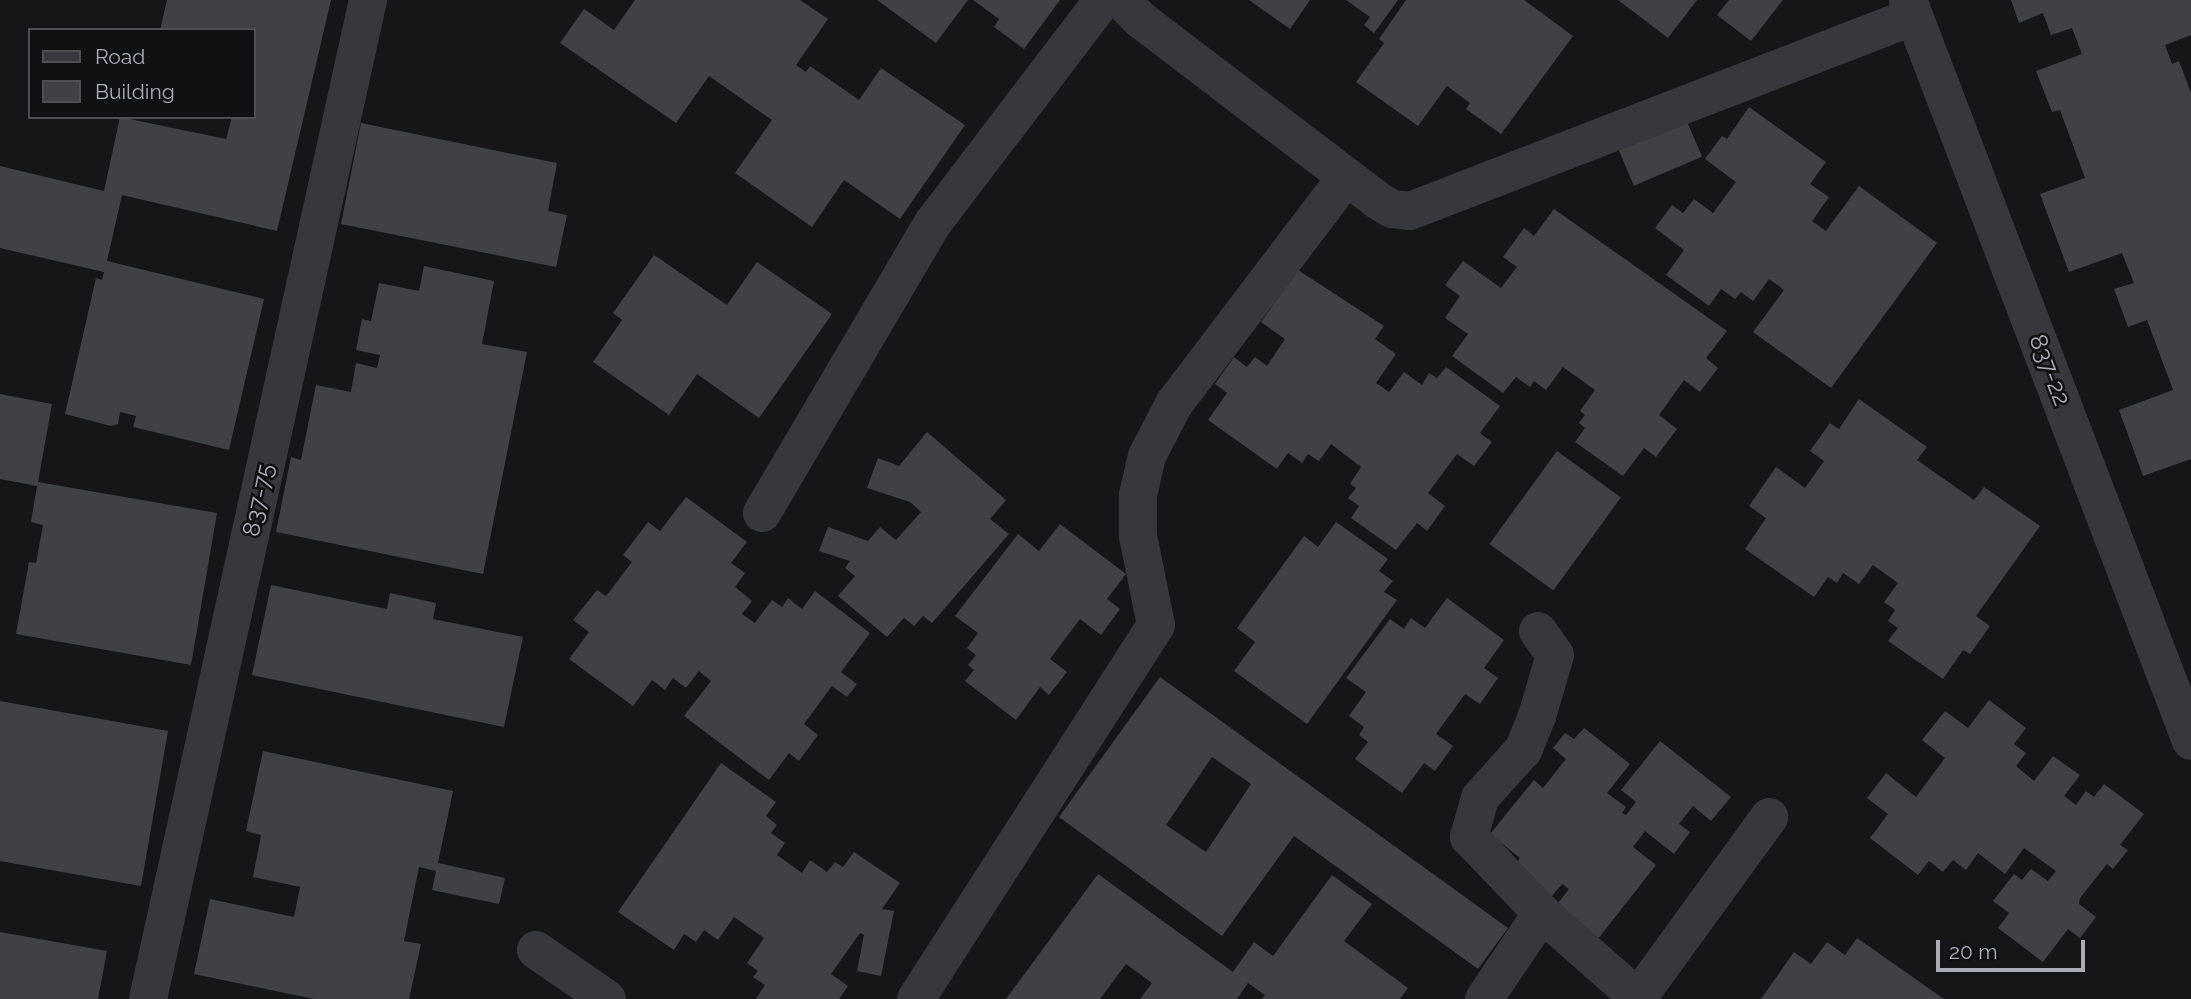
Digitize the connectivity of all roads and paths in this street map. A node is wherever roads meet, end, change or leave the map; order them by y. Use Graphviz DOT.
graph roads {
  1 [pos="368,0"];
  2 [pos="1103,0"];
  3 [pos="1121,0"];
  4 [pos="1911,8"];
  5 [pos="1346,177"];
  6 [pos="762,513"];
  7 [pos="1538,631"];
  8 [pos="2191,741"];
  9 [pos="1769,817"];
  10 [pos="1542,913"];
  11 [pos="536,950"];
  12 [pos="1637,998"];
  13 [pos="148,999"];
  14 [pos="607,999"];
  15 [pos="916,999"];
  16 [pos="1484,999"];
  1 -- 13 [label="street, 837-75"];
  2 -- 6 [label="street"];
  3 -- 5 [label="street"];
  4 -- 5 [label="street"];
  4 -- 8 [label="street, 837-22"];
  5 -- 15 [label="street"];
  7 -- 10 [label="street"];
  9 -- 12 [label="street"];
  10 -- 12 [label="street"];
  10 -- 16 [label="street"];
  11 -- 14 [label="street"];
}
